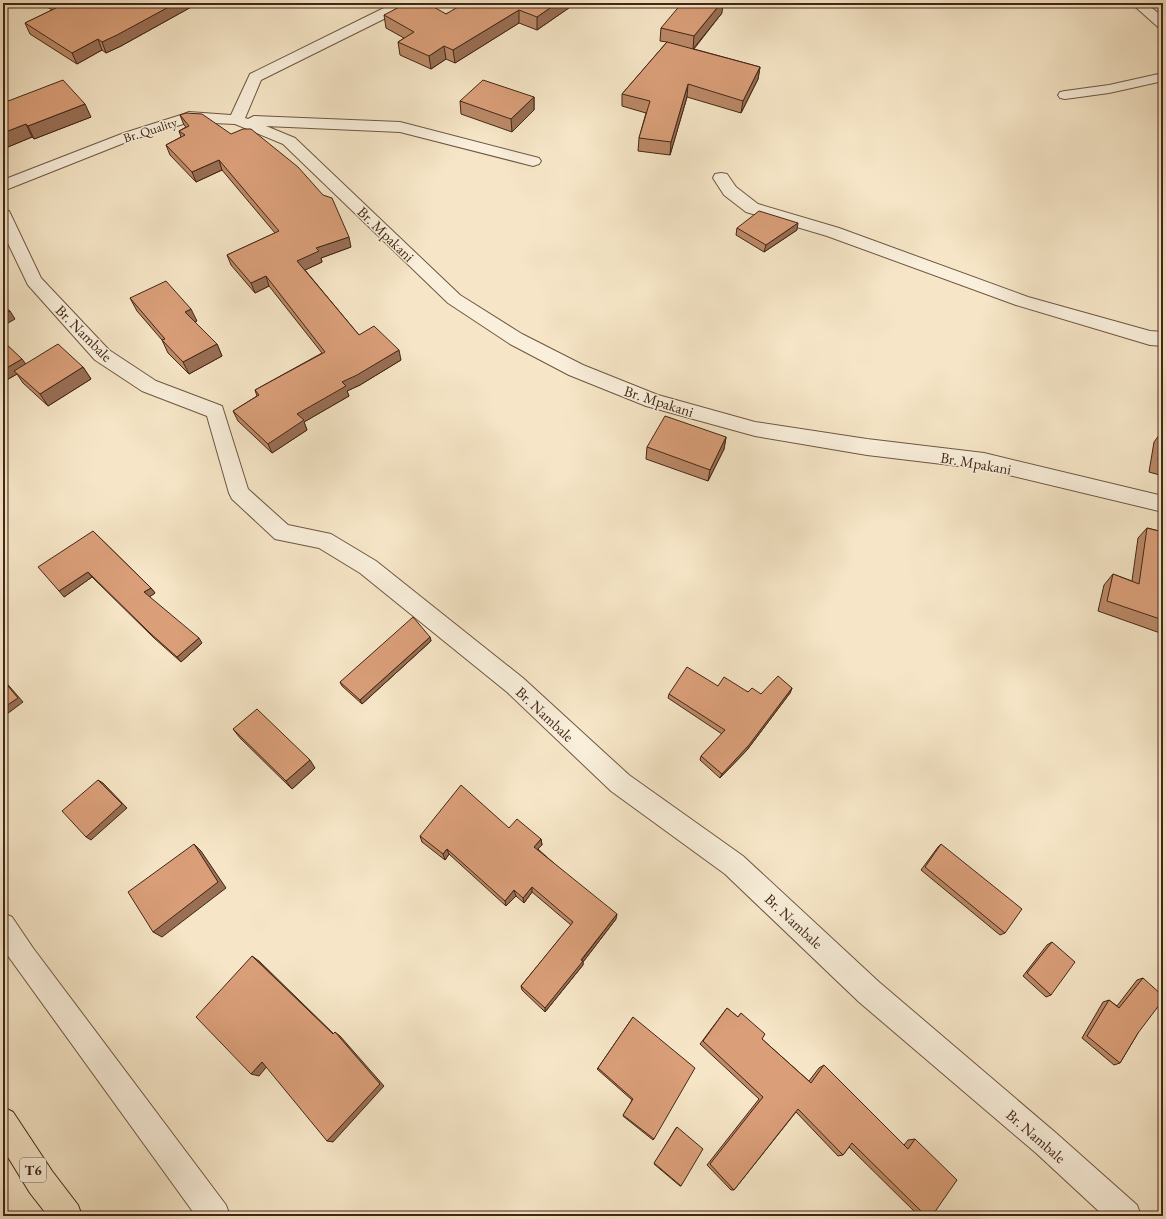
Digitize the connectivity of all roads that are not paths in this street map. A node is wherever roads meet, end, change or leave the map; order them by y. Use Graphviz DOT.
graph roads {
  1 [pos="405,3"];
  2 [pos="1138,3"];
  3 [pos="1163,24"];
  4 [pos="1163,77"];
  5 [pos="1065,95"];
  6 [pos="236,120"];
  7 [pos="533,161"];
  8 [pos="722,178"];
  9 [pos="3,186"];
  10 [pos="3,215"];
  11 [pos="1163,339"];
  12 [pos="1163,504"];
  13 [pos="3,926"];
  14 [pos="3,1122"];
  15 [pos="67,1216"];
  16 [pos="215,1216"];
  17 [pos="1126,1216"];
  1 -- 6 [label="street"];
  2 -- 3 [label="street"];
  4 -- 5 [label="street"];
  6 -- 7 [label="street, Br. Quality"];
  6 -- 9 [label="street, Br. Quality"];
  6 -- 12 [label="street, Br. Mpakani"];
  8 -- 11 [label="street"];
  10 -- 17 [label="street, Br. Nambale"];
  13 -- 16 [label="street"];
  14 -- 15 [label="highway, T6"];
}
